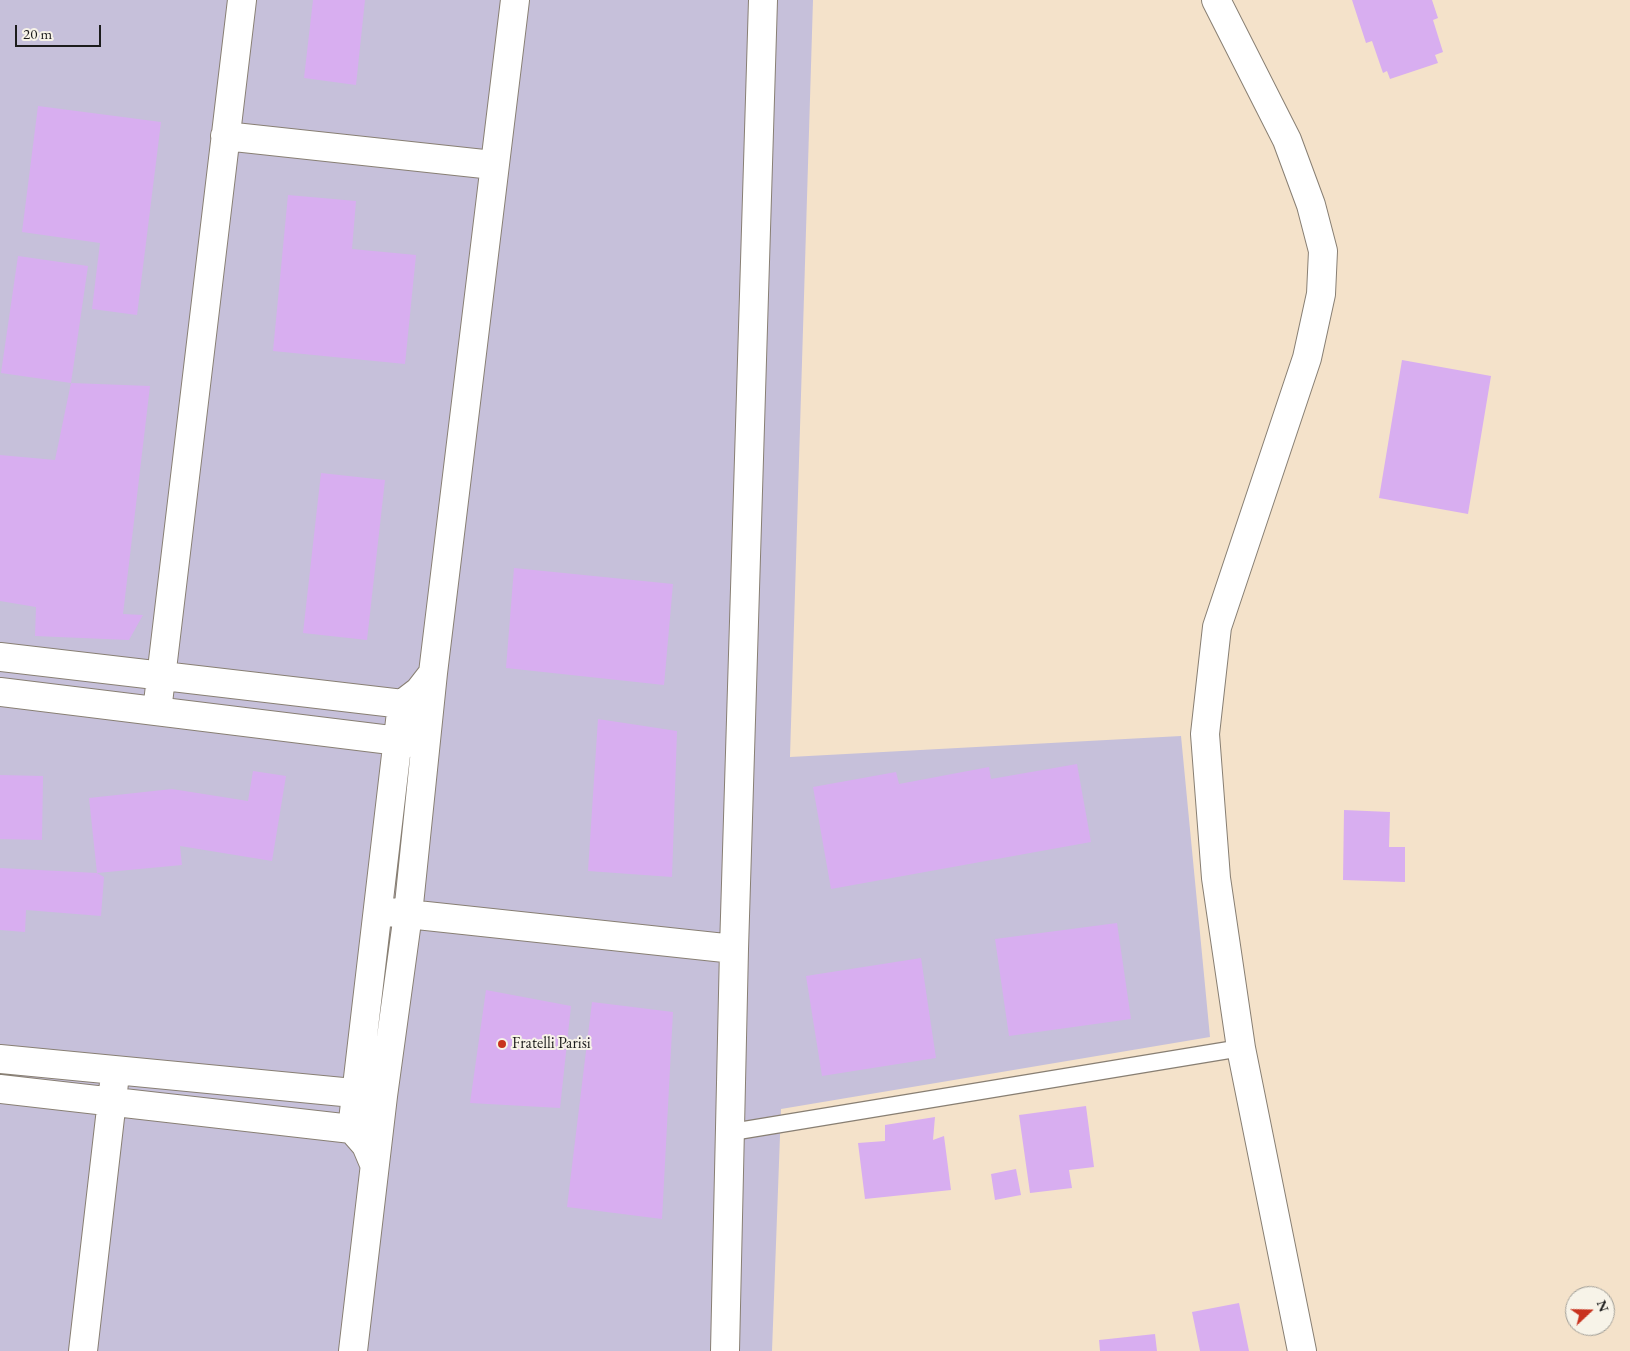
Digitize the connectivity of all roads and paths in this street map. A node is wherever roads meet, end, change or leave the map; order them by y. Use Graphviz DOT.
graph roads {
  1 [pos="242,0"];
  2 [pos="515,0"];
  3 [pos="763,0"];
  4 [pos="1216,2"];
  5 [pos="226,136"];
  6 [pos="493,165"];
  7 [pos="0,657"];
  8 [pos="433,673"];
  9 [pos="162,676"];
  10 [pos="0,692"];
  11 [pos="402,704"];
  12 [pos="429,707"];
  13 [pos="157,711"];
  14 [pos="398,741"];
  15 [pos="426,744"];
  16 [pos="378,911"];
  17 [pos="408,914"];
  18 [pos="734,949"];
  19 [pos="1241,1048"];
  20 [pos="0,1059"];
  21 [pos="116,1072"];
  22 [pos="0,1089"];
  23 [pos="370,1095"];
  24 [pos="112,1102"];
  25 [pos="352,1129"];
  26 [pos="379,1132"];
  27 [pos="732,1132"];
  28 [pos="374,1164"];
  29 [pos="83,1351"];
  30 [pos="353,1351"];
  31 [pos="725,1351"];
  32 [pos="1302,1351"];
  1 -- 5 [label="street"];
  2 -- 6 [label="street"];
  3 -- 18 [label="street"];
  4 -- 19 [label="street"];
  5 -- 6 [label="street"];
  5 -- 9 [label="street"];
  6 -- 8 [label="street"];
  7 -- 9 [label="street"];
  8 -- 11 [label="street"];
  8 -- 12 [label="street"];
  9 -- 11 [label="street"];
  9 -- 13 [label="street"];
  10 -- 13 [label="street"];
  11 -- 12 [label="street"];
  11 -- 14 [label="street"];
  12 -- 15 [label="street"];
  13 -- 14 [label="street"];
  14 -- 15 [label="street"];
  14 -- 16 [label="street"];
  15 -- 17 [label="street"];
  16 -- 17 [label="street"];
  16 -- 23 [label="street"];
  17 -- 18 [label="street"];
  17 -- 23 [label="street"];
  18 -- 27 [label="street"];
  19 -- 27 [label="lane"];
  19 -- 32 [label="street"];
  20 -- 21 [label="street"];
  21 -- 23 [label="street"];
  21 -- 24 [label="street"];
  22 -- 24 [label="street"];
  23 -- 25 [label="street"];
  23 -- 26 [label="street"];
  24 -- 25 [label="street"];
  24 -- 29 [label="street"];
  25 -- 26 [label="street"];
  25 -- 28 [label="street"];
  26 -- 28 [label="street"];
  27 -- 31 [label="street"];
  28 -- 30 [label="street"];
}
